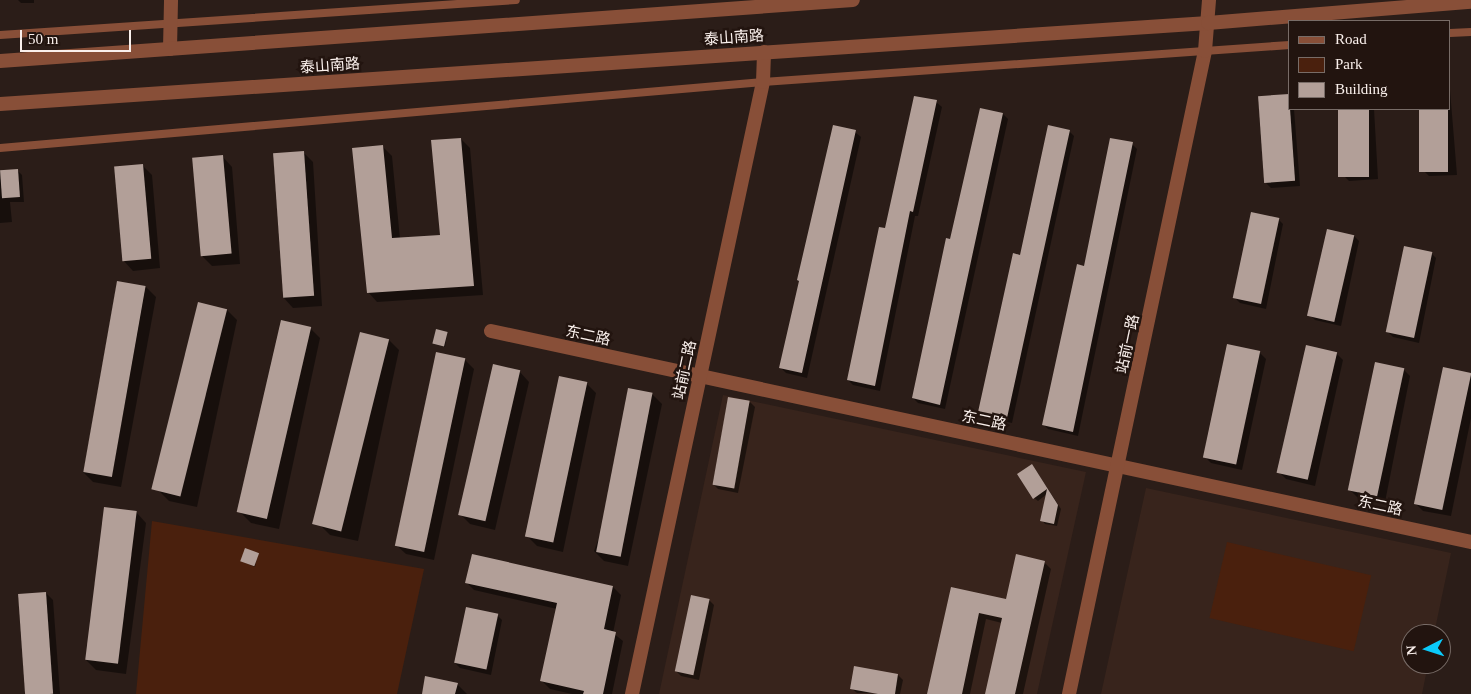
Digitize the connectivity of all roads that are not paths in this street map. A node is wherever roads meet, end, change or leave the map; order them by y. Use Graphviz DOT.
graph roads {
  1 [pos="171,0"];
  2 [pos="516,0"];
  3 [pos="853,0"];
  4 [pos="1209,0"];
  5 [pos="1471,2"];
  6 [pos="1208,23"];
  7 [pos="172,24"];
  8 [pos="1471,32"];
  9 [pos="1451,33"];
  10 [pos="0,35"];
  11 [pos="1288,45"];
  12 [pos="170,49"];
  13 [pos="1206,51"];
  14 [pos="764,52"];
  15 [pos="0,61"];
  16 [pos="763,82"];
  17 [pos="0,104"];
  18 [pos="0,148"];
  19 [pos="491,331"];
  20 [pos="700,376"];
  21 [pos="1119,466"];
  22 [pos="1471,542"];
  23 [pos="632,694"];
  24 [pos="1069,694"];
  1 -- 7 [label="street"];
  2 -- 7 [label="lane"];
  3 -- 12 [label="street, 泰山南路"];
  4 -- 6 [label="street, 站前一路"];
  5 -- 6 [label="street, 泰山南路"];
  6 -- 13 [label="street, 站前一路"];
  6 -- 14 [label="street, 泰山南路"];
  7 -- 10 [label="lane"];
  7 -- 12 [label="street"];
  8 -- 9 [label="lane"];
  11 -- 13 [label="lane"];
  12 -- 15 [label="street, 泰山南路"];
  13 -- 16 [label="lane"];
  13 -- 21 [label="street, 站前一路"];
  14 -- 16 [label="street, 站前二路"];
  14 -- 17 [label="street, 泰山南路"];
  16 -- 18 [label="lane"];
  16 -- 20 [label="street, 站前二路"];
  19 -- 20 [label="street, 东二路"];
  20 -- 21 [label="street, 东二路"];
  20 -- 23 [label="street, 站前二路"];
  21 -- 22 [label="street, 东二路"];
  21 -- 24 [label="street, 站前一路"];
}
